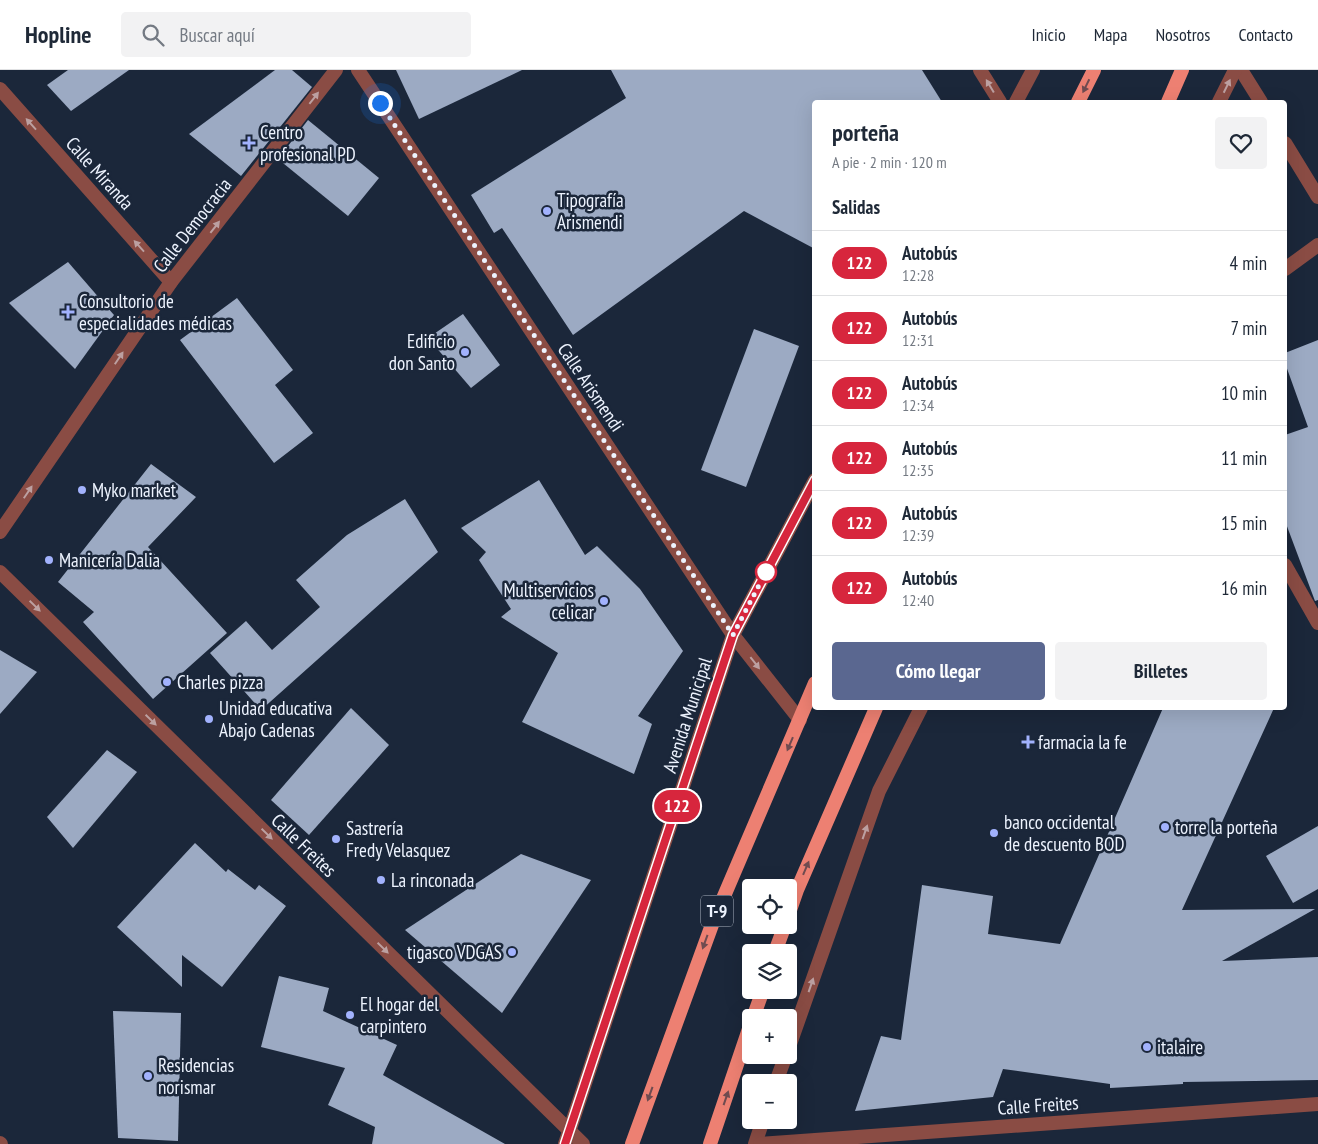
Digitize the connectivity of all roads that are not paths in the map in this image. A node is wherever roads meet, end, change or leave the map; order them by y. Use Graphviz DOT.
graph roads {
  1 [pos="336,70"];
  2 [pos="358,70"];
  3 [pos="980,70"];
  4 [pos="1033,70"];
  5 [pos="1094,70"];
  6 [pos="1182,70"];
  7 [pos="1235,70"];
  8 [pos="1241,70"];
  9 [pos="0,90"];
  10 [pos="999,100"];
  11 [pos="1017,100"];
  12 [pos="1079,100"];
  13 [pos="1169,100"];
  14 [pos="1220,100"];
  15 [pos="1259,100"];
  16 [pos="1287,146"];
  17 [pos="1318,197"];
  18 [pos="1318,245"];
  19 [pos="1287,268"];
  20 [pos="172,282"];
  21 [pos="812,486"];
  22 [pos="0,532"];
  23 [pos="1287,569"];
  24 [pos="0,572"];
  25 [pos="1318,623"];
  26 [pos="733,635"];
  27 [pos="812,690"];
  28 [pos="875,710"];
  29 [pos="920,710"];
  30 [pos="800,720"];
  31 [pos="797,895"];
  32 [pos="797,1024"];
  33 [pos="742,1050"];
  34 [pos="1318,1104"];
  35 [pos="760,1129"];
  36 [pos="568,1138"];
  37 [pos="583,1144"];
  38 [pos="632,1144"];
  39 [pos="710,1144"];
  40 [pos="754,1144"];
  41 [pos="760,1144"];
  20 -- 1 [label="street, Calle Democracia, one-way"];
  2 -- 26 [label="street, Calle Arismendi"];
  10 -- 3 [label="street, one-way"];
  4 -- 11 [label="street"];
  5 -- 12 [label="highway, one-way"];
  6 -- 13 [label="highway"];
  14 -- 7 [label="street, one-way"];
  8 -- 15 [label="street"];
  20 -- 9 [label="street, Calle Miranda, one-way"];
  16 -- 17 [label="street"];
  18 -- 19 [label="street"];
  22 -- 20 [label="street, Calle Democracia, one-way"];
  21 -- 26 [label="street, Avenida Municipal"];
  23 -- 25 [label="street"];
  24 -- 36 [label="street, Calle Freites, one-way"];
  26 -- 30 [label="street, Calle Arismendi, one-way"];
  26 -- 36 [label="street, Avenida Municipal"];
  27 -- 30 [label="highway, T-9"];
  31 -- 28 [label="highway, one-way"];
  32 -- 29 [label="street, one-way"];
  30 -- 38 [label="highway, T-9, one-way"];
  39 -- 33 [label="highway, one-way"];
  34 -- 41 [label="street, Calle Freites"];
  35 -- 40 [label="street"];
  36 -- 37 [label="street, Calle Freites"];
}
